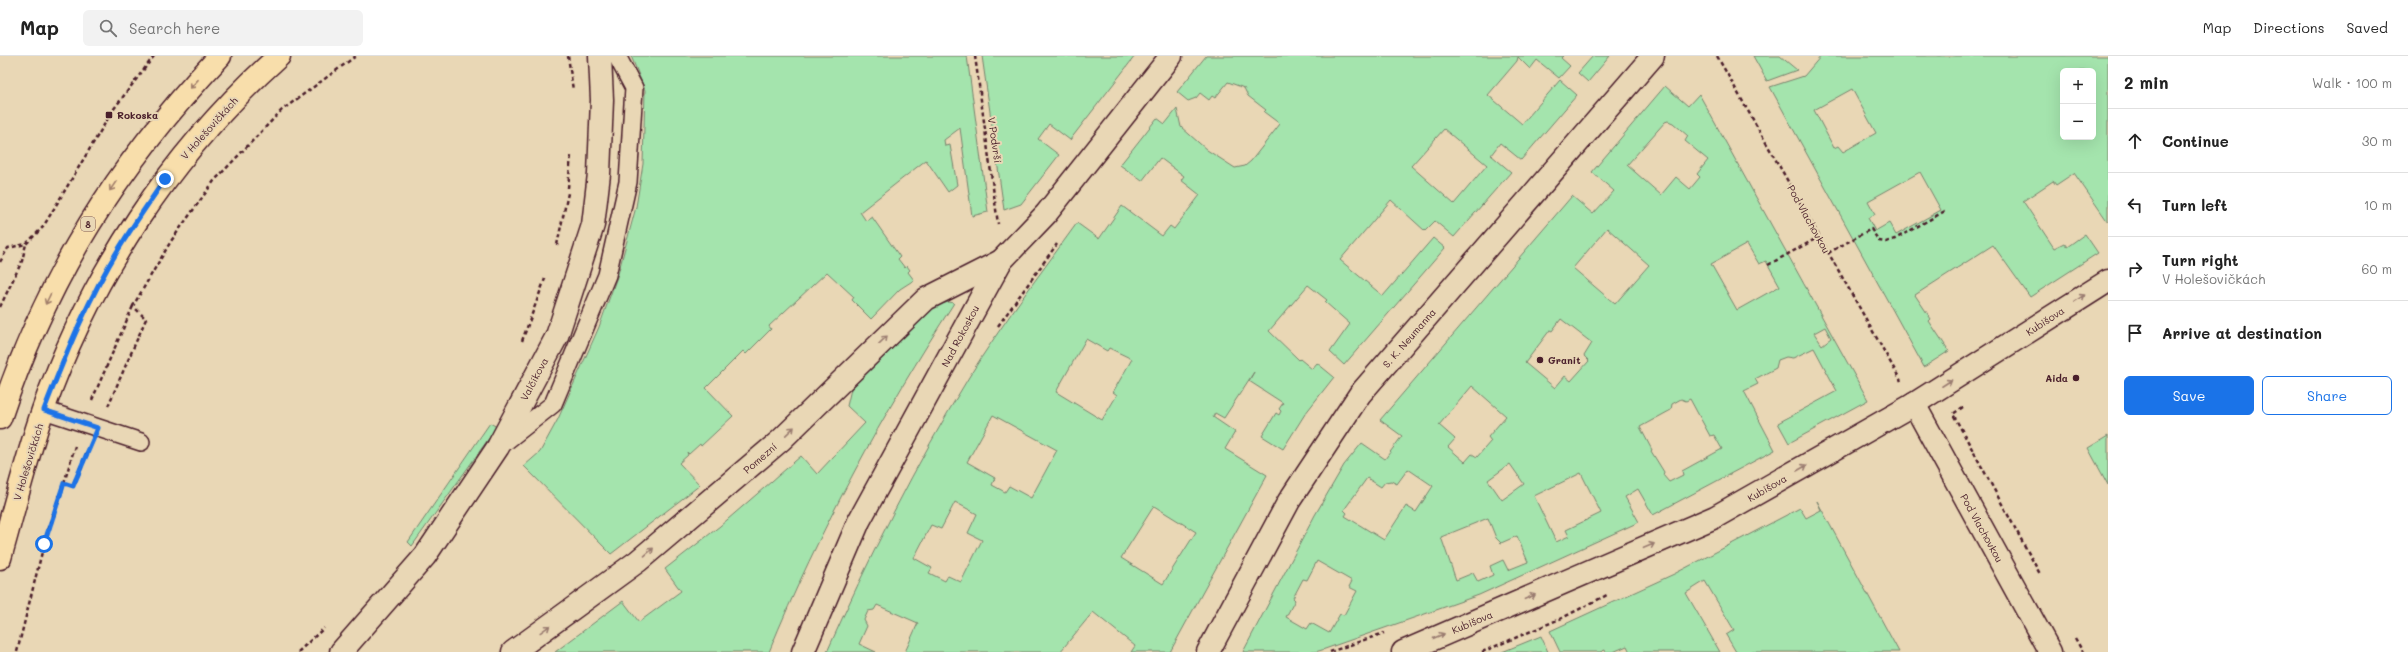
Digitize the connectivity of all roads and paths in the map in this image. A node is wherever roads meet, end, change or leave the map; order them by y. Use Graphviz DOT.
graph roads {
  1 [pos="154,56"];
  2 [pos="220,56"];
  3 [pos="279,56"];
  4 [pos="356,56"];
  5 [pos="568,56"];
  6 [pos="600,56"];
  7 [pos="617,56"];
  8 [pos="974,56"];
  9 [pos="1171,56"];
  10 [pos="1653,56"];
  11 [pos="1717,56"];
  12 [pos="574,97"];
  13 [pos="572,148"];
  14 [pos="1945,211"];
  15 [pos="999,226"];
  16 [pos="1819,237"];
  17 [pos="1061,238"];
  18 [pos="26,244"];
  19 [pos="555,249"];
  20 [pos="1828,253"];
  21 [pos="1001,261"];
  22 [pos="0,262"];
  23 [pos="1768,265"];
  24 [pos="548,270"];
  25 [pos="2108,280"];
  26 [pos="133,306"];
  27 [pos="0,307"];
  28 [pos="994,332"];
  29 [pos="522,343"];
  30 [pos="1902,382"];
  31 [pos="90,404"];
  32 [pos="1914,404"];
  33 [pos="1966,405"];
  34 [pos="44,410"];
  35 [pos="0,418"];
  36 [pos="98,428"];
  37 [pos="77,441"];
  38 [pos="141,442"];
  39 [pos="498,447"];
  40 [pos="64,483"];
  41 [pos="0,558"];
  42 [pos="2041,575"];
  43 [pos="1610,593"];
  44 [pos="326,626"];
  45 [pos="2071,631"];
  46 [pos="17,652"];
  47 [pos="298,652"];
  48 [pos="341,652"];
  49 [pos="513,652"];
  50 [pos="803,652"];
  51 [pos="1208,652"];
  52 [pos="1403,652"];
  53 [pos="1482,652"];
  54 [pos="2050,652"];
  55 [pos="2082,652"];
  1 -- 18 [label="path"];
  2 -- 35 [label="main road, 8, one-way"];
  3 -- 34 [label="main road, V Holešovičkách"];
  4 -- 26 [label="path"];
  5 -- 12 [label="path"];
  6 -- 39 [label="street, Valčíkova"];
  7 -- 39 [label="lane"];
  8 -- 15 [label="path, V Podvrší"];
  9 -- 21 [label="street, Nad Rokoskou"];
  10 -- 51 [label="street, S. K. Neumanna"];
  11 -- 16 [label="path, Pod Vlachovkou"];
  13 -- 19 [label="path"];
  14 -- 20 [label="path"];
  16 -- 20 [label="path, Pod Vlachovkou"];
  16 -- 23 [label="path"];
  17 -- 28 [label="path"];
  18 -- 22 [label="path"];
  18 -- 27 [label="path"];
  20 -- 30 [label="path, Pod Vlachovkou"];
  49 -- 21 [label="street, Pomezní, one-way"];
  21 -- 50 [label="street, Nad Rokoskou"];
  24 -- 29 [label="path"];
  32 -- 25 [label="street, Kubišova, one-way"];
  26 -- 31 [label="path"];
  26 -- 36 [label="path"];
  52 -- 32 [label="street, Kubišova, one-way"];
  32 -- 54 [label="street, Pod Vlachovkou"];
  33 -- 42 [label="path"];
  34 -- 36 [label="lane"];
  34 -- 41 [label="main road, V Holešovičkách"];
  36 -- 38 [label="lane"];
  36 -- 40 [label="path"];
  37 -- 40 [label="path"];
  39 -- 48 [label="street, Valčíkova"];
  40 -- 46 [label="path"];
  43 -- 53 [label="path"];
  44 -- 47 [label="path"];
  45 -- 55 [label="path"];
}
